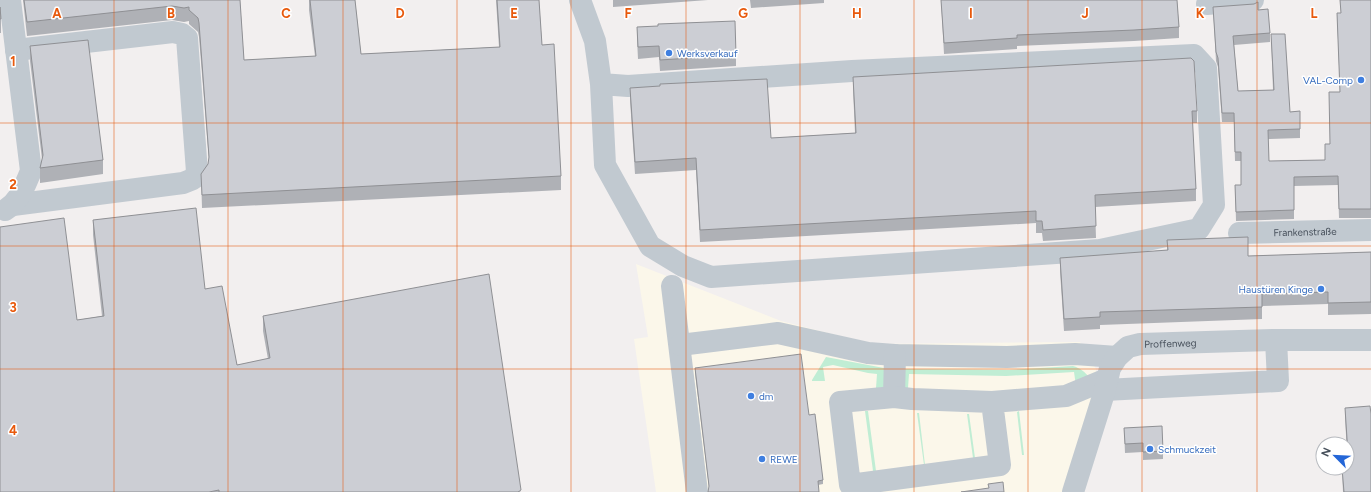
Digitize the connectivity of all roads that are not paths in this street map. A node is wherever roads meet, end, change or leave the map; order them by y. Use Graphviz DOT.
graph roads {
  1 [pos="10,0"];
  2 [pos="580,0"];
  3 [pos="1253,0"];
  4 [pos="1207,4"];
  5 [pos="16,50"];
  6 [pos="601,84"];
  7 [pos="6,209"];
  8 [pos="1371,230"];
  9 [pos="1239,233"];
  10 [pos="672,286"];
  11 [pos="1276,340"];
  12 [pos="1371,340"];
  13 [pos="680,345"];
  14 [pos="895,355"];
  15 [pos="1117,357"];
  16 [pos="1106,385"];
  17 [pos="894,397"];
  18 [pos="992,402"];
  19 [pos="697,492"];
  20 [pos="1073,492"];
  1 -- 5 [label="street"];
  2 -- 6 [label="street"];
  3 -- 4 [label="street"];
  5 -- 7 [label="street"];
  5 -- 7 [label="street"];
  6 -- 6 [label="street"];
  8 -- 9 [label="street, Frankenstraße"];
  10 -- 13 [label="street"];
  11 -- 12 [label="street, Proffenweg"];
  11 -- 15 [label="street, Proffenweg"];
  11 -- 16 [label="street"];
  13 -- 14 [label="street"];
  13 -- 19 [label="street"];
  14 -- 15 [label="street"];
  14 -- 17 [label="street"];
  15 -- 16 [label="street, Proffenweg"];
  16 -- 18 [label="street"];
  16 -- 20 [label="street, Proffenweg"];
  17 -- 18 [label="street"];
  17 -- 18 [label="street"];
}
